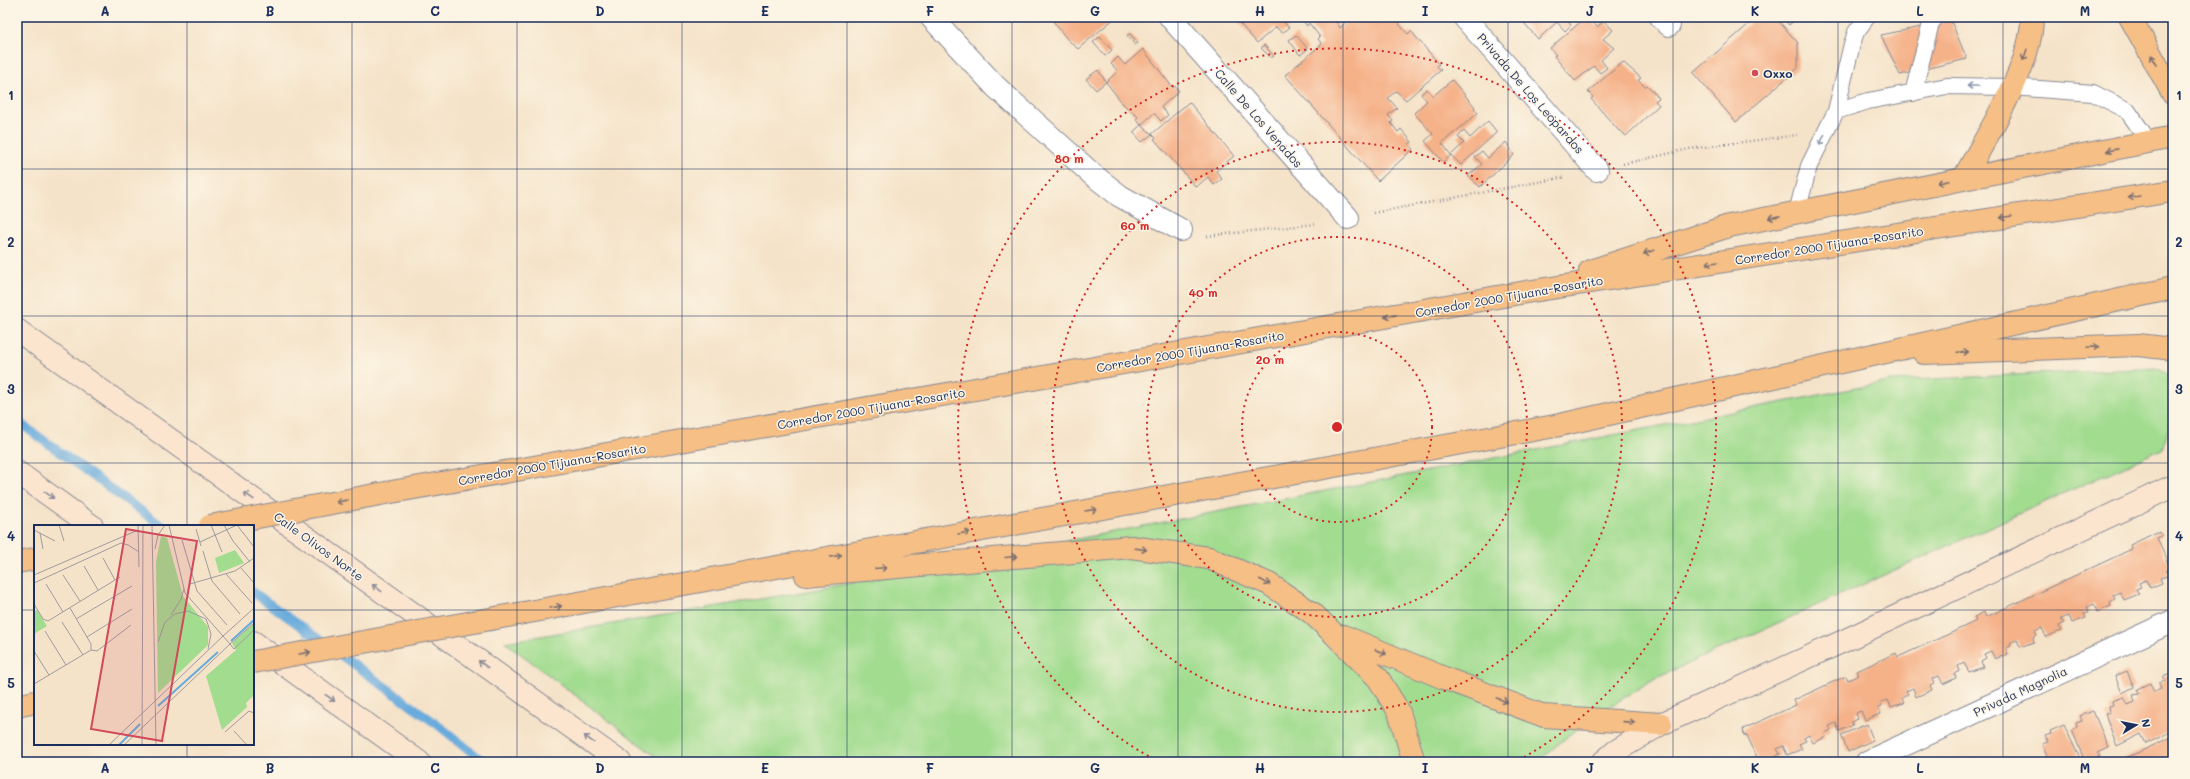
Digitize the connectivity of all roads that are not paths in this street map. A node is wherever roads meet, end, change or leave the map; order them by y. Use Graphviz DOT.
graph roads {
  1 [pos="931,17"];
  2 [pos="1170,17"];
  3 [pos="1464,17"];
  4 [pos="1867,17"];
  5 [pos="2032,17"];
  6 [pos="2130,17"];
  7 [pos="1929,19"];
  8 [pos="2012,87"];
  9 [pos="1913,93"];
  10 [pos="2173,94"];
  11 [pos="1836,111"];
  12 [pos="2173,137"];
  13 [pos="2150,143"];
  14 [pos="1597,170"];
  15 [pos="1964,178"];
  16 [pos="2173,192"];
  17 [pos="1797,212"];
  18 [pos="1348,218"];
  19 [pos="1181,230"];
  20 [pos="2173,288"];
  21 [pos="1526,292"];
  22 [pos="17,330"];
  23 [pos="2173,349"];
  24 [pos="1868,355"];
  25 [pos="17,472"];
  26 [pos="2173,486"];
  27 [pos="91,525"];
  28 [pos="215,525"];
  29 [pos="34,559"];
  30 [pos="17,562"];
  31 [pos="675,586"];
  32 [pos="2173,621"];
  33 [pos="1332,632"];
  34 [pos="254,643"];
  35 [pos="254,662"];
  36 [pos="34,702"];
  37 [pos="17,706"];
  38 [pos="1661,724"];
  39 [pos="419,762"];
  40 [pos="620,762"];
  41 [pos="1414,762"];
  42 [pos="1603,762"];
  43 [pos="1867,762"];
  1 -- 19 [label="street"];
  2 -- 18 [label="street, Calle De Los Venados"];
  3 -- 14 [label="street, Privada De Los Leopardos"];
  4 -- 11 [label="lane"];
  5 -- 8 [label="main road, one-way"];
  10 -- 6 [label="main road, one-way"];
  7 -- 9 [label="lane"];
  8 -- 9 [label="lane, one-way"];
  8 -- 13 [label="lane"];
  8 -- 15 [label="main road"];
  9 -- 11 [label="lane"];
  11 -- 17 [label="lane, one-way"];
  12 -- 13 [label="main road"];
  13 -- 15 [label="main road, one-way"];
  15 -- 17 [label="main road, one-way"];
  16 -- 21 [label="main road, Corredor 2000 Tijuana-Rosarito, one-way"];
  17 -- 21 [label="main road, one-way"];
  20 -- 24 [label="main road"];
  21 -- 28 [label="main road, Corredor 2000 Tijuana-Rosarito, one-way, bridge"];
  40 -- 22 [label="main road, Calle Olivos Norte, one-way"];
  24 -- 23 [label="main road, one-way"];
  31 -- 24 [label="main road, one-way"];
  25 -- 27 [label="main road, one-way"];
  26 -- 38 [label="main road"];
  29 -- 30 [label="main road"];
  31 -- 33 [label="main road, one-way"];
  35 -- 31 [label="main road, one-way, bridge"];
  32 -- 43 [label="street, Privada Magnolia"];
  33 -- 38 [label="main road, one-way"];
  33 -- 41 [label="main road"];
  34 -- 39 [label="main road, one-way"];
  36 -- 37 [label="main road"];
  38 -- 42 [label="main road"];
}
